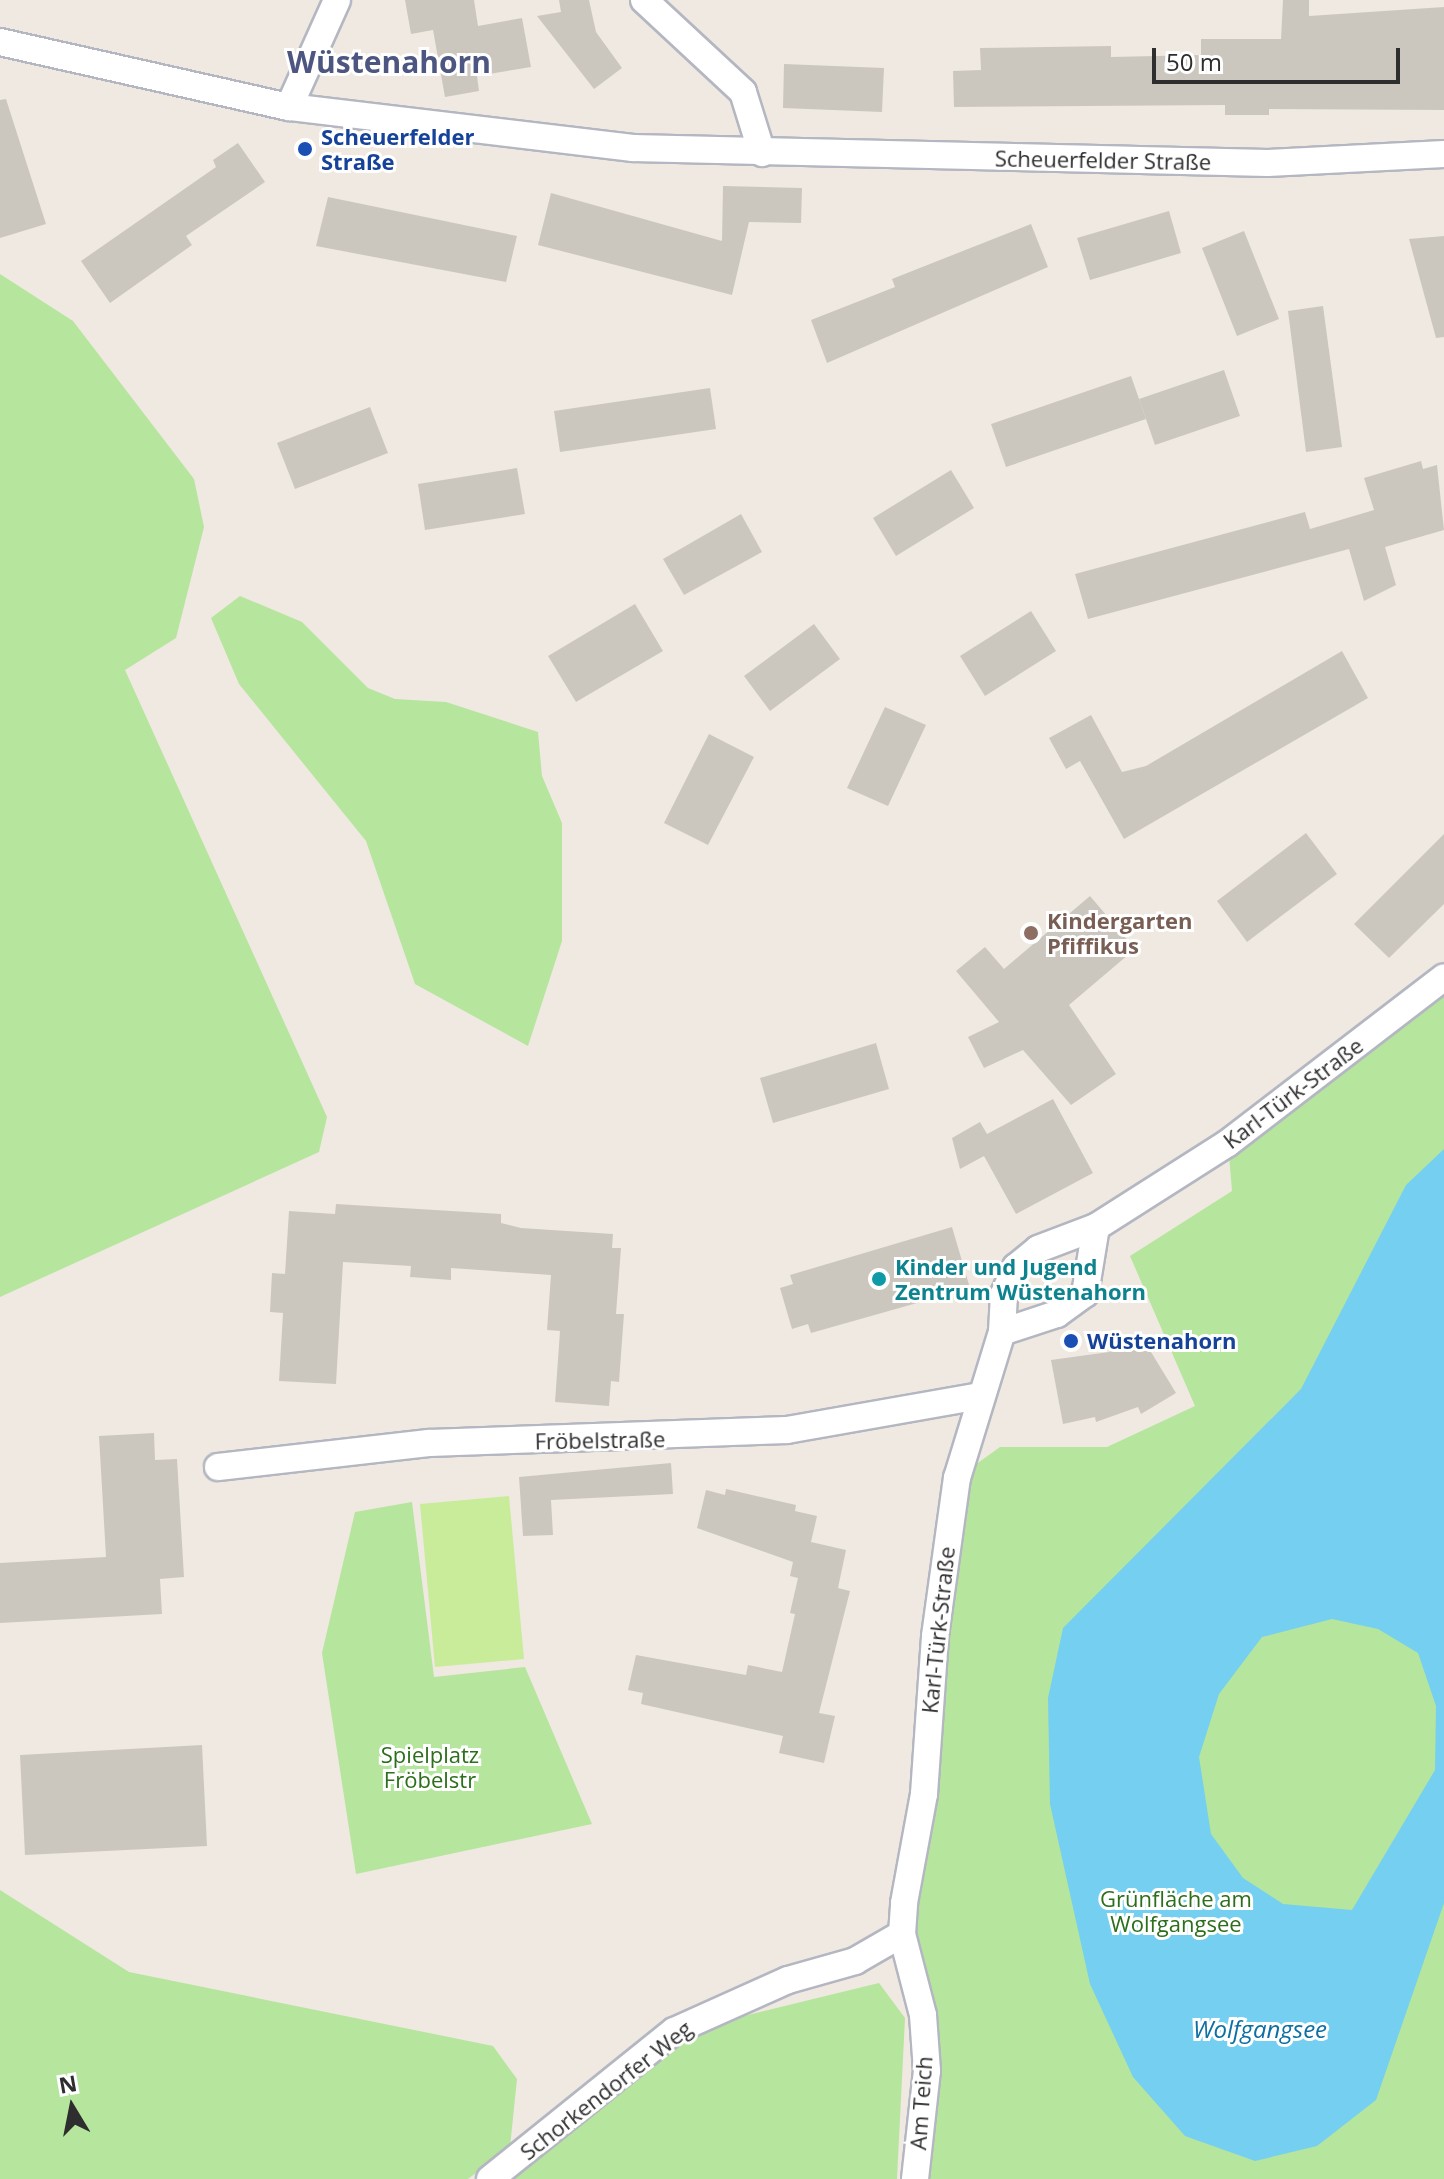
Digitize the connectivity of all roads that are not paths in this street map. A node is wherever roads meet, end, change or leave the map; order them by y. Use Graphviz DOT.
graph roads {
  1 [pos="337,0"];
  2 [pos="644,0"];
  3 [pos="0,42"];
  4 [pos="289,107"];
  5 [pos="762,153"];
  6 [pos="1444,154"];
  7 [pos="1444,977"];
  8 [pos="1096,1227"];
  9 [pos="1002,1332"];
  10 [pos="980,1396"];
  11 [pos="218,1467"];
  12 [pos="902,1934"];
  13 [pos="490,2179"];
  14 [pos="915,2179"];
  1 -- 4 [label="street"];
  2 -- 5 [label="street"];
  3 -- 4 [label="street, Scheuerfelder Straße"];
  4 -- 5 [label="street, Scheuerfelder Straße"];
  5 -- 6 [label="street, Scheuerfelder Straße"];
  7 -- 8 [label="street, Karl-Türk-Straße"];
  8 -- 9 [label="street, Karl-Türk-Straße"];
  8 -- 9 [label="street"];
  9 -- 10 [label="street, Karl-Türk-Straße"];
  10 -- 11 [label="street, Fröbelstraße"];
  10 -- 12 [label="street, Karl-Türk-Straße"];
  12 -- 13 [label="street, Schorkendorfer Weg"];
  12 -- 14 [label="street, Am Teich"];
}
